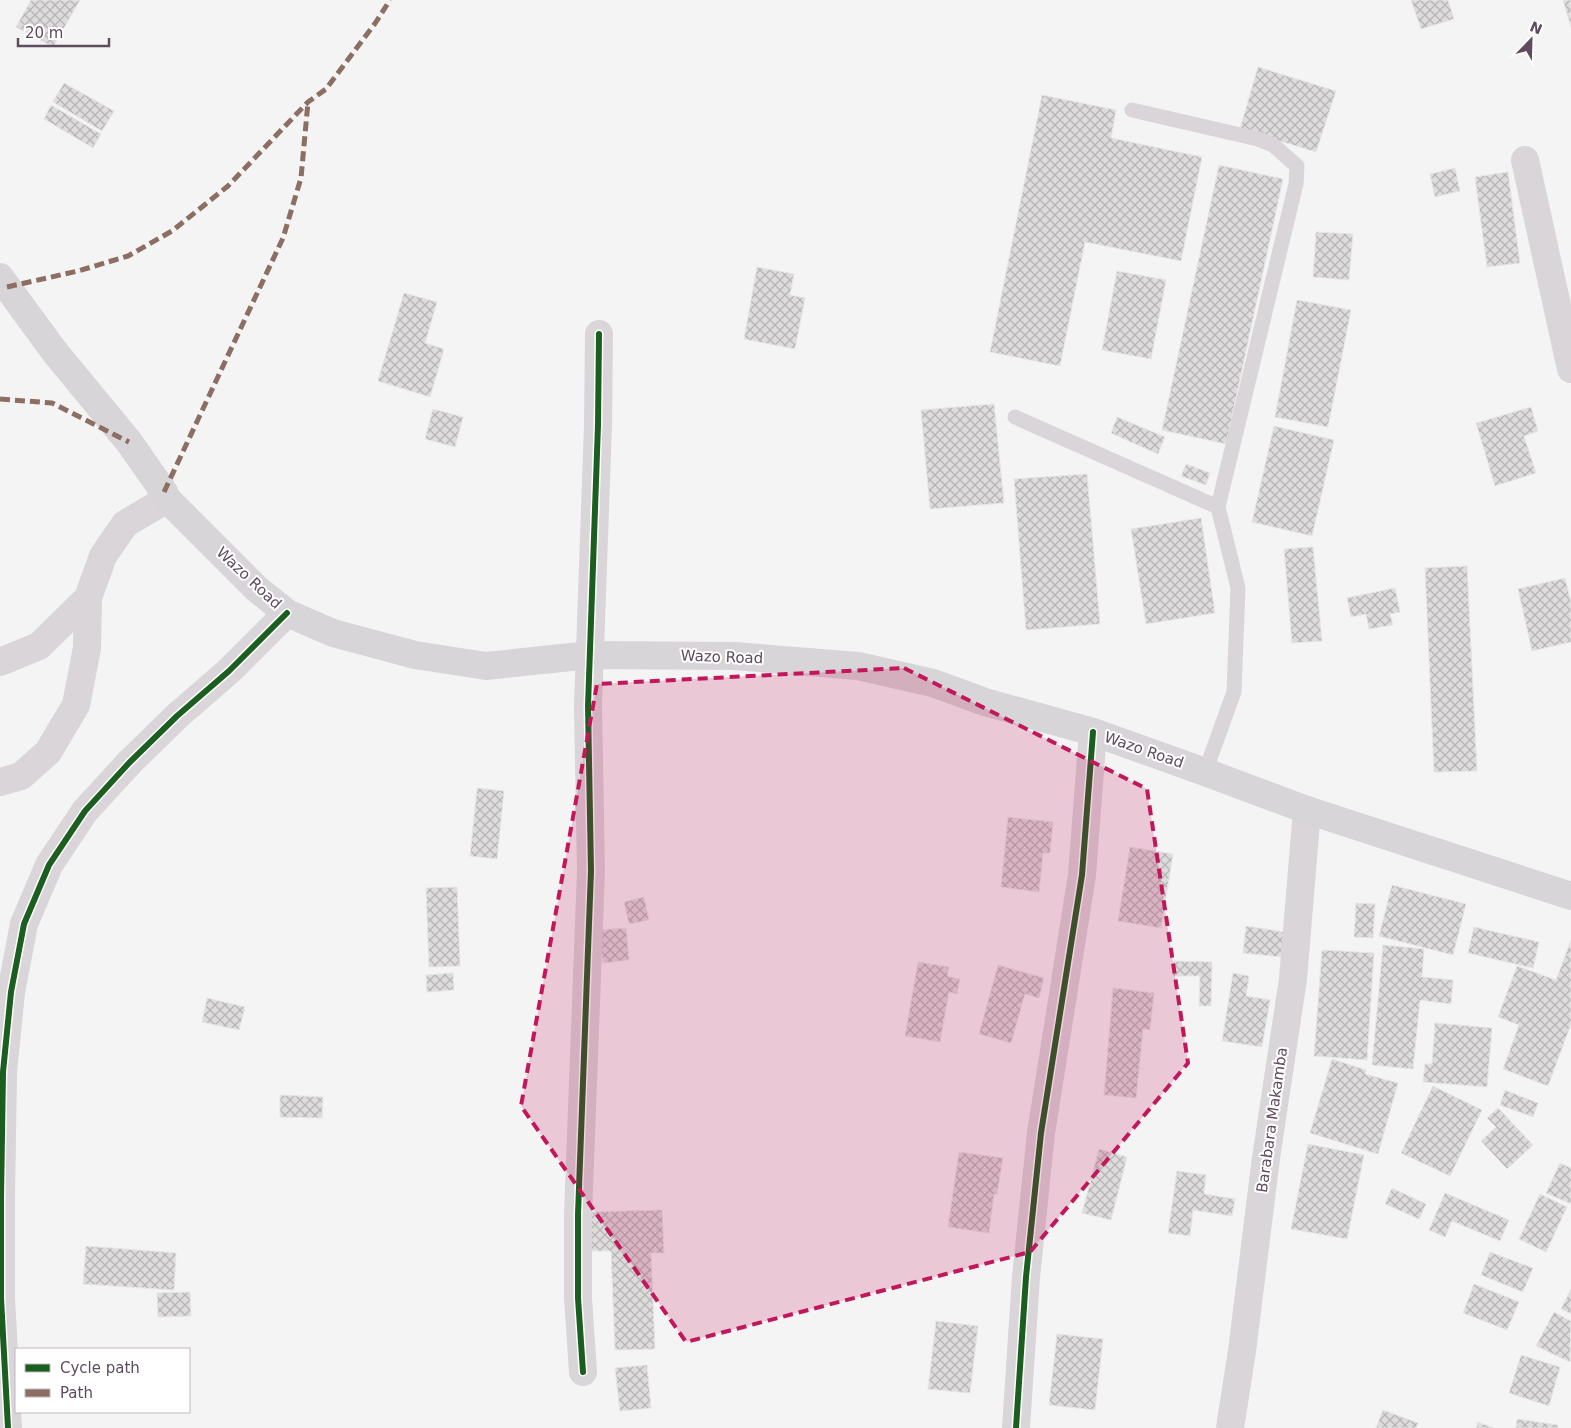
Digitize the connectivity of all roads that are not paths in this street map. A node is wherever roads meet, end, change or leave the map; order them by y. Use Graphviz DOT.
graph roads {
  1 [pos="1132,110"];
  2 [pos="1525,160"];
  3 [pos="0,277"];
  4 [pos="599,334"];
  5 [pos="1571,369"];
  6 [pos="1014,417"];
  7 [pos="167,498"];
  8 [pos="1218,507"];
  9 [pos="88,598"];
  10 [pos="287,613"];
  11 [pos="590,655"];
  12 [pos="0,662"];
  13 [pos="1093,732"];
  14 [pos="1206,772"];
  15 [pos="0,782"];
  16 [pos="1307,810"];
  17 [pos="1571,896"];
  18 [pos="583,1372"];
  19 [pos="8,1428"];
  20 [pos="1016,1428"];
  21 [pos="1230,1428"];
  1 -- 8 [label="lane"];
  2 -- 5 [label="street"];
  3 -- 7 [label="main road, Wazo Road"];
  4 -- 11 [label="street"];
  6 -- 8 [label="lane"];
  7 -- 9 [label="street"];
  7 -- 10 [label="main road, Wazo Road"];
  8 -- 14 [label="lane"];
  9 -- 12 [label="street"];
  9 -- 15 [label="street"];
  10 -- 11 [label="main road, Wazo Road"];
  10 -- 19 [label="street"];
  11 -- 13 [label="main road, Wazo Road"];
  11 -- 18 [label="street"];
  13 -- 14 [label="main road, Wazo Road"];
  13 -- 20 [label="street"];
  14 -- 16 [label="main road, Wazo Road"];
  16 -- 17 [label="main road, Wazo Road"];
  16 -- 21 [label="street, Barabara Makamba"];
}
